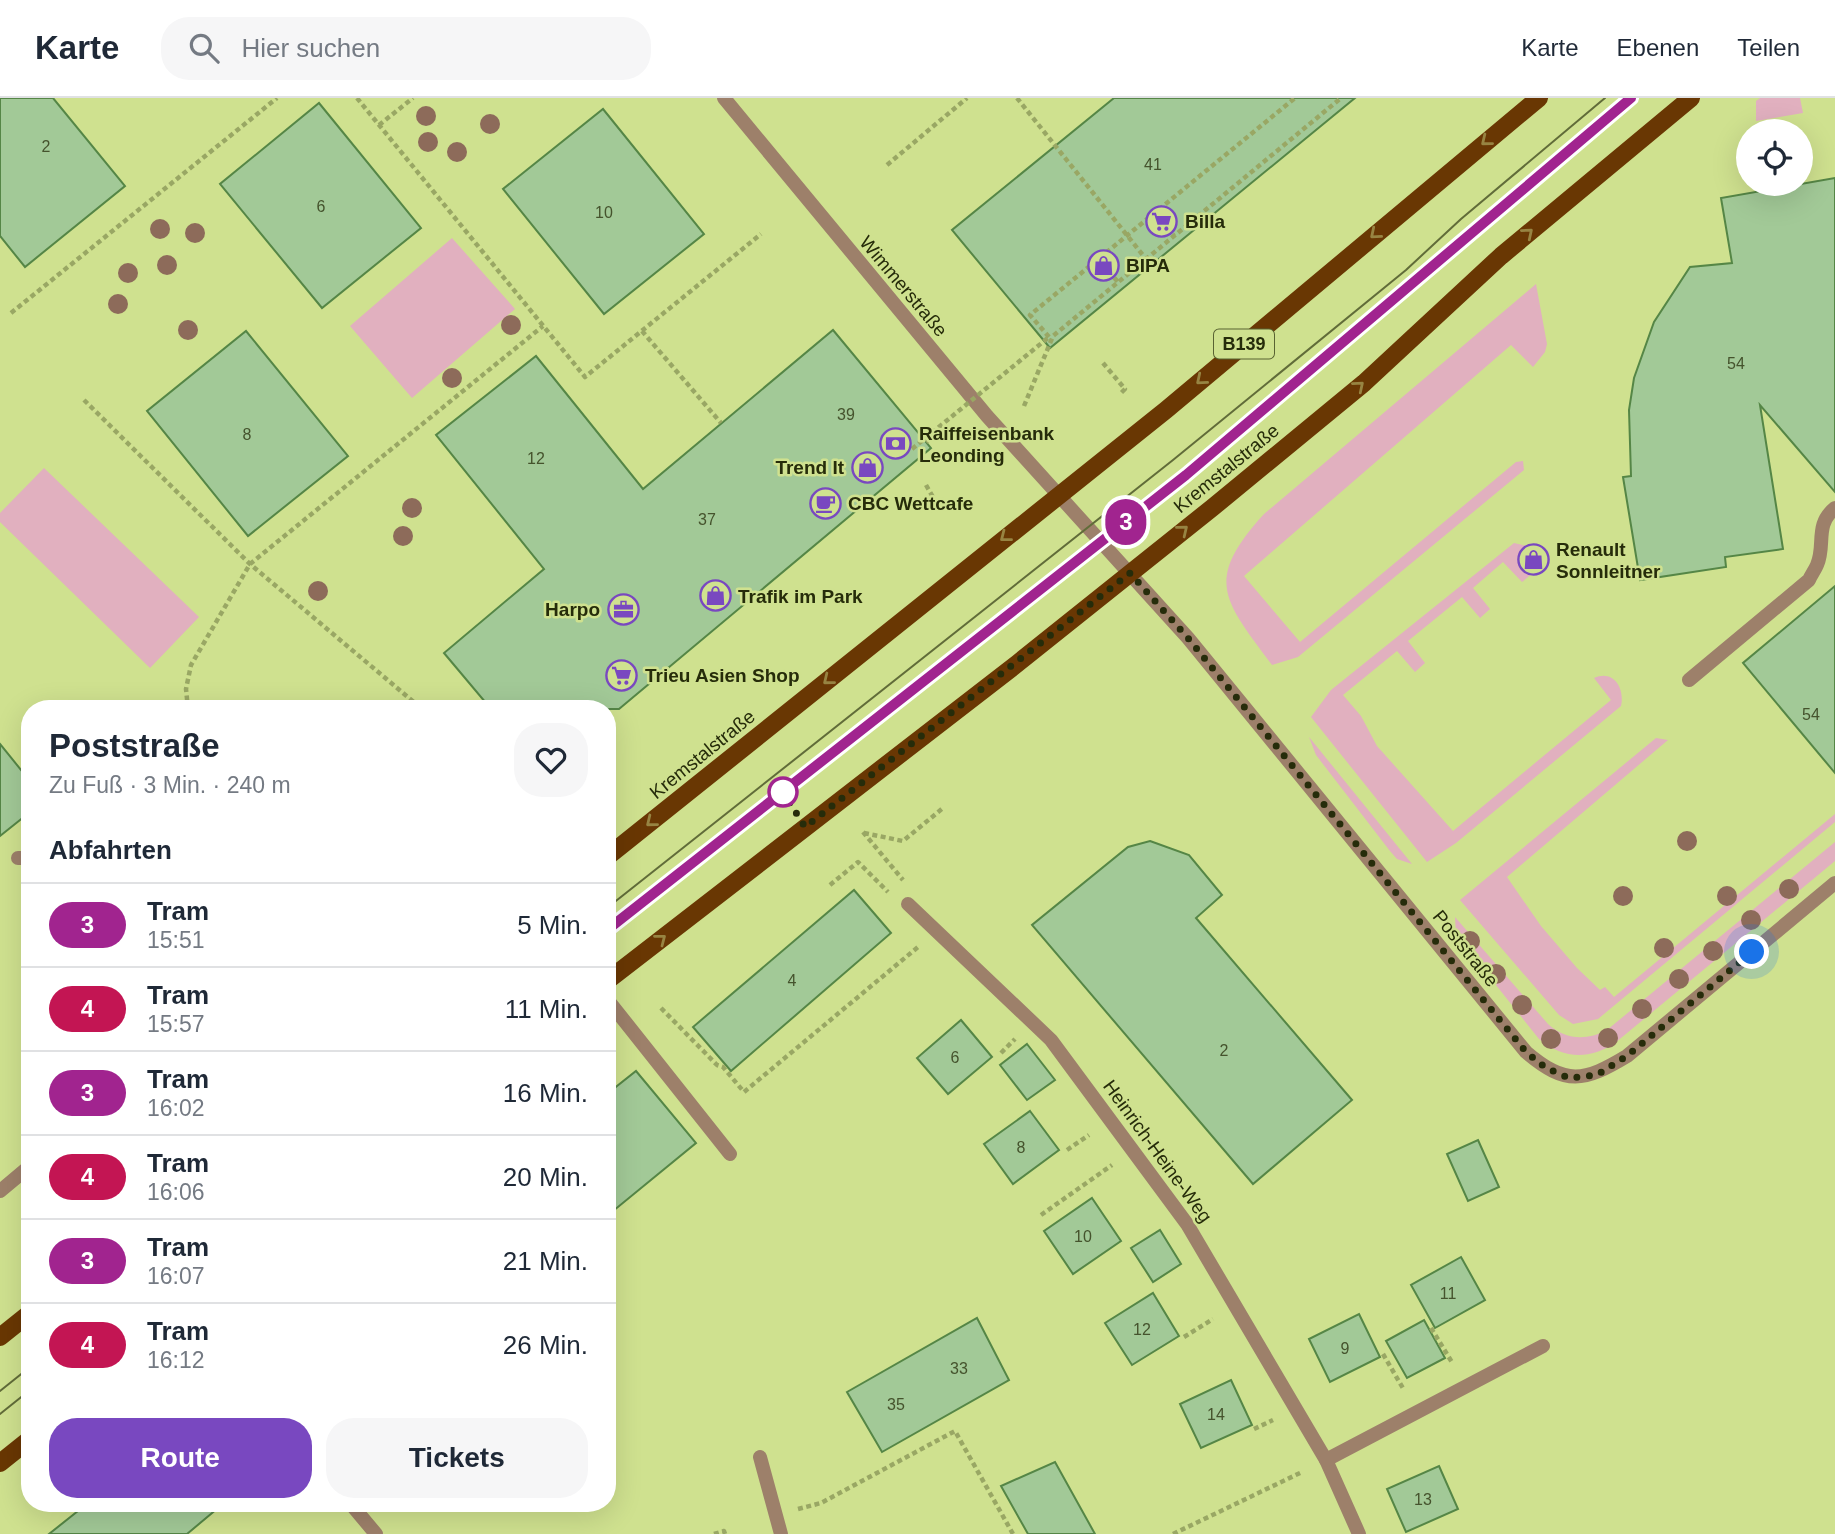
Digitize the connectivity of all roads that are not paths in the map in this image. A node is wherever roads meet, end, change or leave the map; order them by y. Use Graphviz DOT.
graph roads {
  1 [pos="724,98"];
  2 [pos="1539,98"];
  3 [pos="1690,98"];
  4 [pos="1059,495"];
  5 [pos="1835,508"];
  6 [pos="1130,573"];
  7 [pos="1689,680"];
  8 [pos="616,850"];
  9 [pos="1835,883"];
  10 [pos="908,904"];
  11 [pos="616,974"];
  12 [pos="616,1010"];
  13 [pos="730,1154"];
  14 [pos="21,1174"];
  15 [pos="0,1191"];
  16 [pos="21,1320"];
  17 [pos="0,1337"];
  18 [pos="1543,1346"];
  19 [pos="21,1446"];
  20 [pos="760,1457"];
  21 [pos="1326,1460"];
  22 [pos="0,1463"];
  23 [pos="358,1512"];
  24 [pos="376,1534"];
  25 [pos="781,1534"];
  26 [pos="1359,1534"];
  1 -- 4 [label="street, Wimmerstraße"];
  2 -- 4 [label="main road, Kremstalstraße / B139, one-way"];
  6 -- 3 [label="main road, Kremstalstraße, one-way"];
  4 -- 6 [label="street, Wimmerstraße"];
  4 -- 8 [label="main road, Kremstalstraße / B139, one-way"];
  5 -- 7 [label="street"];
  6 -- 9 [label="street, Poststraße"];
  11 -- 6 [label="main road, Kremstalstraße, one-way"];
  10 -- 21 [label="street, Heinrich-Heine-Weg"];
  12 -- 13 [label="street"];
  14 -- 15 [label="street"];
  16 -- 17 [label="main road"];
  18 -- 21 [label="street"];
  19 -- 22 [label="main road"];
  20 -- 25 [label="street"];
  21 -- 26 [label="street, Heinrich-Heine-Weg"];
  23 -- 24 [label="street"];
}
